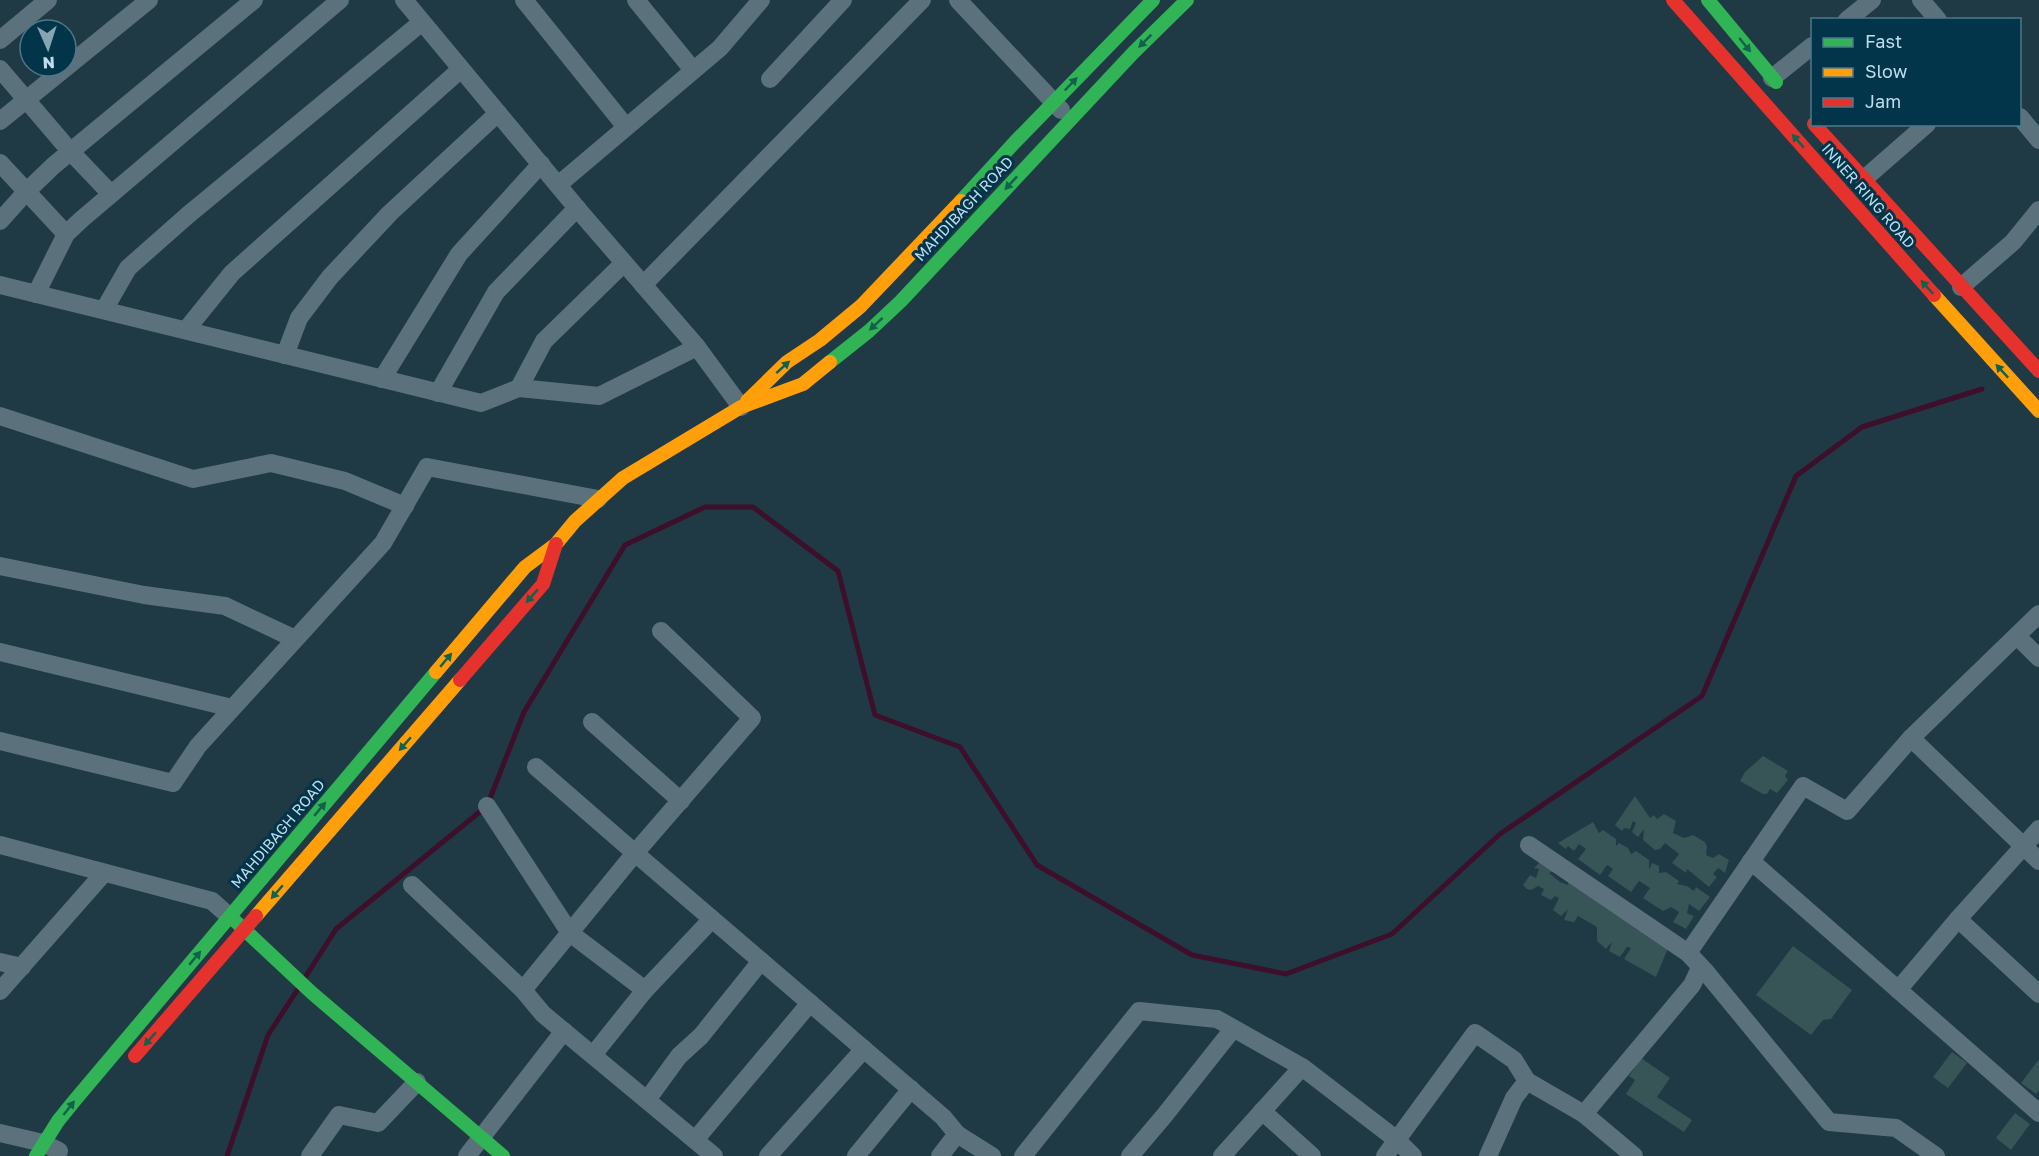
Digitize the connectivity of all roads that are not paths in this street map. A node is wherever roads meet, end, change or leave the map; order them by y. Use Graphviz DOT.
graph roads {
  1 [pos="48,0"];
  2 [pos="149,0"];
  3 [pos="254,0"];
  4 [pos="340,0"];
  5 [pos="404,0"];
  6 [pos="524,0"];
  7 [pos="636,0"];
  8 [pos="843,0"];
  9 [pos="922,0"];
  10 [pos="958,0"];
  11 [pos="1153,0"];
  12 [pos="1187,0"];
  13 [pos="1673,0"];
  14 [pos="1708,0"];
  15 [pos="1872,0"];
  16 [pos="1922,0"];
  17 [pos="756,2"];
  18 [pos="1850,18"];
  19 [pos="1936,18"];
  20 [pos="422,22"];
  21 [pos="0,40"];
  22 [pos="1811,47"];
  23 [pos="0,69"];
  24 [pos="461,69"];
  25 [pos="693,70"];
  26 [pos="1772,78"];
  27 [pos="770,79"];
  28 [pos="1785,93"];
  29 [pos="27,100"];
  30 [pos="1052,103"];
  31 [pos="498,113"];
  32 [pos="2021,119"];
  33 [pos="1071,120"];
  34 [pos="0,121"];
  35 [pos="1816,126"];
  36 [pos="1925,126"];
  37 [pos="626,127"];
  38 [pos="2039,140"];
  39 [pos="72,151"];
  40 [pos="0,163"];
  41 [pos="541,164"];
  42 [pos="1864,179"];
  43 [pos="558,185"];
  44 [pos="26,192"];
  45 [pos="111,194"];
  46 [pos="577,207"];
  47 [pos="2039,210"];
  48 [pos="0,221"];
  49 [pos="66,234"];
  50 [pos="624,263"];
  51 [pos="0,285"];
  52 [pos="643,285"];
  53 [pos="1961,287"];
  54 [pos="36,294"];
  55 [pos="104,310"];
  56 [pos="186,330"];
  57 [pos="697,347"];
  58 [pos="285,355"];
  59 [pos="2039,371"];
  60 [pos="382,379"];
  61 [pos="519,388"];
  62 [pos="438,393"];
  63 [pos="741,407"];
  64 [pos="2039,411"];
  65 [pos="0,416"];
  66 [pos="598,499"];
  67 [pos="405,506"];
  68 [pos="556,544"];
  69 [pos="0,567"];
  70 [pos="2039,614"];
  71 [pos="661,631"];
  72 [pos="2017,636"];
  73 [pos="295,639"];
  74 [pos="0,652"];
  75 [pos="2039,658"];
  76 [pos="232,708"];
  77 [pos="592,722"];
  78 [pos="1911,738"];
  79 [pos="0,741"];
  80 [pos="536,767"];
  81 [pos="681,801"];
  82 [pos="487,806"];
  83 [pos="2039,829"];
  84 [pos="0,845"];
  85 [pos="1529,845"];
  86 [pos="2022,846"];
  87 [pos="635,853"];
  88 [pos="1751,861"];
  89 [pos="2039,861"];
  90 [pos="104,873"];
  91 [pos="412,885"];
  92 [pos="230,917"];
  93 [pos="1958,918"];
  94 [pos="711,919"];
  95 [pos="244,930"];
  96 [pos="570,933"];
  97 [pos="1688,953"];
  98 [pos="761,961"];
  99 [pos="0,963"];
  100 [pos="22,967"];
  101 [pos="1704,970"];
  102 [pos="523,990"];
  103 [pos="645,990"];
  104 [pos="1898,990"];
  105 [pos="0,991"];
  106 [pos="2039,994"];
  107 [pos="810,1003"];
  108 [pos="1233,1029"];
  109 [pos="564,1031"];
  110 [pos="864,1049"];
  111 [pos="593,1055"];
  112 [pos="127,1066"];
  113 [pos="1302,1067"];
  114 [pos="1527,1081"];
  115 [pos="417,1082"];
  116 [pos="911,1089"];
  117 [pos="647,1100"];
  118 [pos="1262,1112"];
  119 [pos="2039,1113"];
  120 [pos="1584,1114"];
  121 [pos="0,1134"];
  122 [pos="957,1134"];
  123 [pos="482,1138"];
  124 [pos="695,1140"];
  125 [pos="1397,1140"];
  126 [pos="52,1149"];
  127 [pos="310,1156"];
  128 [pos="467,1156"];
  129 [pos="503,1156"];
  130 [pos="714,1156"];
  131 [pos="768,1156"];
  132 [pos="856,1156"];
  133 [pos="940,1156"];
  134 [pos="992,1156"];
  135 [pos="1023,1156"];
  136 [pos="1130,1156"];
  137 [pos="1222,1156"];
  138 [pos="1312,1156"];
  139 [pos="1385,1156"];
  140 [pos="1413,1156"];
  141 [pos="1488,1156"];
  142 [pos="1634,1156"];
  143 [pos="1936,1156"];
  1 -- 21 [label="street"];
  2 -- 29 [label="street"];
  3 -- 39 [label="street"];
  4 -- 45 [label="street"];
  5 -- 20 [label="street"];
  6 -- 37 [label="street"];
  7 -- 25 [label="street"];
  8 -- 27 [label="street"];
  9 -- 52 [label="street"];
  10 -- 30 [label="street"];
  30 -- 11 [label="main road, MAHDIBAGH ROAD, one-way"];
  12 -- 33 [label="main road, MAHDIBAGH ROAD, one-way"];
  64 -- 13 [label="main road, INNER RING ROAD, one-way"];
  14 -- 26 [label="main road, one-way"];
  15 -- 18 [label="street"];
  16 -- 19 [label="street"];
  17 -- 25 [label="street"];
  20 -- 24 [label="street"];
  20 -- 55 [label="street"];
  22 -- 26 [label="street"];
  23 -- 29 [label="street"];
  24 -- 31 [label="street"];
  24 -- 56 [label="street"];
  25 -- 37 [label="street"];
  26 -- 28 [label="main road"];
  29 -- 34 [label="street"];
  29 -- 39 [label="street"];
  30 -- 33 [label="street"];
  63 -- 30 [label="main road, MAHDIBAGH ROAD, one-way"];
  31 -- 41 [label="street"];
  31 -- 58 [label="street"];
  32 -- 38 [label="street"];
  33 -- 63 [label="main road, MAHDIBAGH ROAD, one-way"];
  35 -- 42 [label="main road, INNER RING ROAD"];
  36 -- 42 [label="street"];
  37 -- 43 [label="street"];
  39 -- 44 [label="street"];
  39 -- 45 [label="street"];
  40 -- 44 [label="street"];
  41 -- 43 [label="street"];
  41 -- 60 [label="street"];
  42 -- 53 [label="main road, INNER RING ROAD"];
  43 -- 46 [label="street"];
  44 -- 48 [label="street"];
  44 -- 49 [label="street"];
  45 -- 49 [label="street"];
  46 -- 50 [label="street"];
  46 -- 62 [label="street"];
  47 -- 53 [label="street"];
  49 -- 54 [label="street"];
  50 -- 52 [label="street"];
  50 -- 61 [label="street"];
  51 -- 54 [label="street"];
  52 -- 57 [label="street"];
  53 -- 59 [label="main road, INNER RING ROAD"];
  54 -- 55 [label="street"];
  55 -- 56 [label="street"];
  56 -- 58 [label="street"];
  57 -- 61 [label="street"];
  57 -- 63 [label="street"];
  58 -- 60 [label="street"];
  60 -- 62 [label="street"];
  61 -- 62 [label="street"];
  63 -- 66 [label="main road, MAHDIBAGH ROAD"];
  65 -- 67 [label="street"];
  66 -- 67 [label="street"];
  66 -- 68 [label="main road, MAHDIBAGH ROAD"];
  67 -- 73 [label="street"];
  92 -- 68 [label="main road, MAHDIBAGH ROAD, one-way"];
  68 -- 95 [label="main road, MAHDIBAGH ROAD, one-way"];
  69 -- 73 [label="street"];
  70 -- 72 [label="street"];
  71 -- 81 [label="street"];
  72 -- 75 [label="street"];
  72 -- 78 [label="street"];
  73 -- 76 [label="street"];
  74 -- 76 [label="street"];
  76 -- 79 [label="street"];
  77 -- 81 [label="street"];
  78 -- 86 [label="street"];
  78 -- 88 [label="street"];
  80 -- 87 [label="street"];
  81 -- 87 [label="street"];
  82 -- 96 [label="street"];
  83 -- 86 [label="street"];
  84 -- 90 [label="street"];
  85 -- 97 [label="street"];
  86 -- 89 [label="street"];
  86 -- 93 [label="street"];
  87 -- 94 [label="street"];
  87 -- 96 [label="street"];
  88 -- 97 [label="street"];
  88 -- 104 [label="street"];
  90 -- 92 [label="street"];
  90 -- 100 [label="street"];
  91 -- 102 [label="street"];
  92 -- 95 [label="main road"];
  126 -- 92 [label="main road, MAHDIBAGH ROAD, one-way"];
  93 -- 104 [label="street"];
  93 -- 106 [label="street"];
  94 -- 98 [label="street"];
  94 -- 103 [label="street"];
  95 -- 112 [label="main road, MAHDIBAGH ROAD, one-way"];
  95 -- 115 [label="main road"];
  96 -- 102 [label="street"];
  96 -- 103 [label="street"];
  97 -- 101 [label="street"];
  98 -- 107 [label="street"];
  98 -- 117 [label="street"];
  99 -- 100 [label="street"];
  100 -- 105 [label="street"];
  101 -- 120 [label="street"];
  101 -- 143 [label="street"];
  102 -- 109 [label="street"];
  103 -- 111 [label="street"];
  104 -- 119 [label="street"];
  107 -- 110 [label="street"];
  107 -- 124 [label="street"];
  108 -- 113 [label="street"];
  108 -- 135 [label="street"];
  108 -- 136 [label="street"];
  109 -- 111 [label="street"];
  109 -- 123 [label="street"];
  110 -- 116 [label="street"];
  110 -- 131 [label="street"];
  111 -- 117 [label="street"];
  113 -- 118 [label="street"];
  113 -- 125 [label="street"];
  114 -- 120 [label="street"];
  114 -- 125 [label="street"];
  114 -- 141 [label="street"];
  115 -- 123 [label="main road"];
  115 -- 127 [label="street"];
  116 -- 122 [label="street"];
  116 -- 132 [label="street"];
  117 -- 124 [label="street"];
  118 -- 137 [label="street"];
  118 -- 138 [label="street"];
  120 -- 142 [label="street"];
  121 -- 126 [label="street"];
  122 -- 133 [label="street"];
  122 -- 134 [label="street"];
  123 -- 128 [label="street"];
  123 -- 129 [label="main road"];
  124 -- 130 [label="street"];
  125 -- 139 [label="street"];
  125 -- 140 [label="street"];
}
